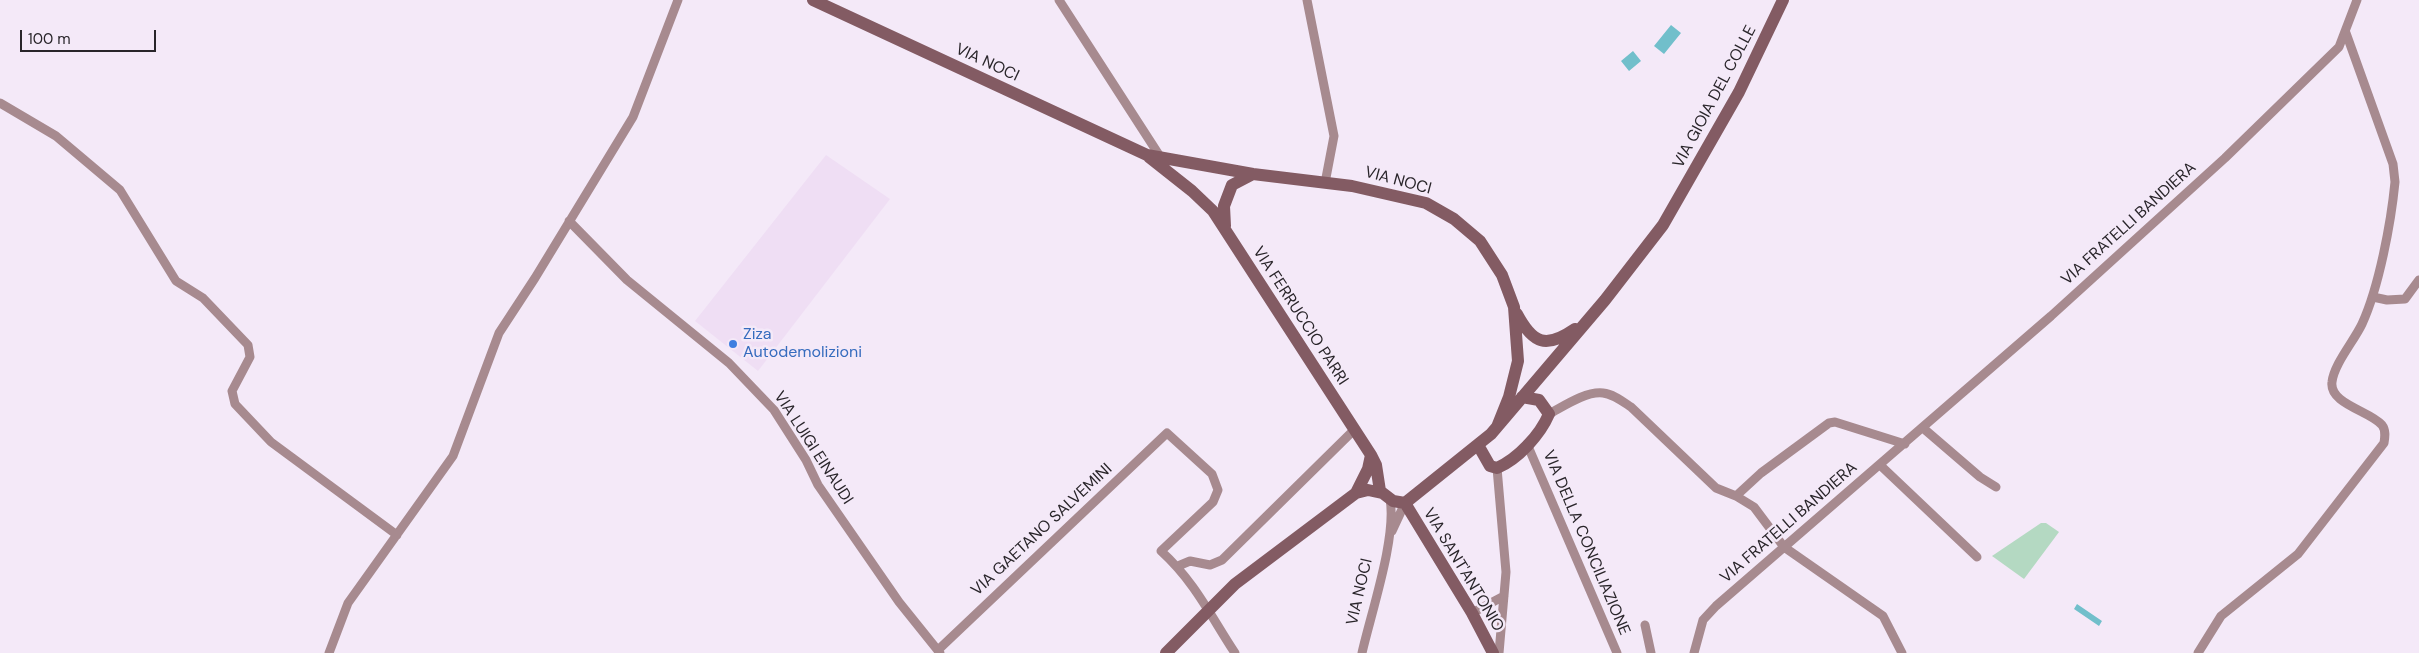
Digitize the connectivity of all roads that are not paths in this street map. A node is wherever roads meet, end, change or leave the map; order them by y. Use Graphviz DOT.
graph roads {
  1 [pos="813,0"];
  2 [pos="1059,0"];
  3 [pos="1307,0"];
  4 [pos="1784,0"];
  5 [pos="2358,0"];
  6 [pos="676,3"];
  7 [pos="2346,33"];
  8 [pos="0,103"];
  9 [pos="1147,155"];
  10 [pos="1161,158"];
  11 [pos="1254,174"];
  12 [pos="1325,183"];
  13 [pos="569,221"];
  14 [pos="1227,232"];
  15 [pos="2419,280"];
  16 [pos="2373,297"];
  17 [pos="1514,307"];
  18 [pos="1587,321"];
  19 [pos="1522,397"];
  20 [pos="1549,414"];
  21 [pos="1497,427"];
  22 [pos="1923,428"];
  23 [pos="1354,430"];
  24 [pos="1527,444"];
  25 [pos="1905,444"];
  26 [pos="1478,445"];
  27 [pos="1371,455"];
  28 [pos="1880,465"];
  29 [pos="1497,468"];
  30 [pos="1996,487"];
  31 [pos="1356,493"];
  32 [pos="1386,496"];
  33 [pos="1736,496"];
  34 [pos="1405,504"];
  35 [pos="397,535"];
  36 [pos="1389,538"];
  37 [pos="1784,547"];
  38 [pos="1977,557"];
  39 [pos="1178,566"];
  40 [pos="1504,596"];
  41 [pos="1208,610"];
  42 [pos="1472,613"];
  43 [pos="1645,625"];
  44 [pos="939,652"];
  45 [pos="329,653"];
  46 [pos="1166,653"];
  47 [pos="1235,653"];
  48 [pos="1362,653"];
  49 [pos="1493,653"];
  50 [pos="1499,653"];
  51 [pos="1617,653"];
  52 [pos="1651,653"];
  53 [pos="1694,653"];
  54 [pos="1902,653"];
  55 [pos="2198,653"];
  1 -- 9 [label="main road, VIA NOCI"];
  2 -- 10 [label="street"];
  3 -- 12 [label="street"];
  4 -- 18 [label="main road, VIA GIOIA DEL COLLE"];
  5 -- 7 [label="street, VIA FRATELLI BANDIERA"];
  6 -- 13 [label="street"];
  7 -- 16 [label="street"];
  7 -- 22 [label="street, VIA FRATELLI BANDIERA"];
  8 -- 35 [label="street"];
  9 -- 10 [label="main road, VIA NOCI"];
  9 -- 14 [label="main road, VIA FERRUCCIO PARRI"];
  10 -- 11 [label="main road, VIA NOCI"];
  11 -- 12 [label="main road, VIA NOCI"];
  11 -- 14 [label="main road"];
  12 -- 17 [label="main road, VIA NOCI"];
  13 -- 35 [label="street"];
  13 -- 44 [label="street, VIA LUIGI EINAUDI"];
  14 -- 23 [label="main road, VIA FERRUCCIO PARRI"];
  15 -- 16 [label="street"];
  16 -- 55 [label="street"];
  17 -- 18 [label="main road"];
  17 -- 21 [label="main road, VIA NOCI"];
  18 -- 19 [label="main road"];
  19 -- 20 [label="main road"];
  19 -- 21 [label="main road"];
  20 -- 24 [label="main road"];
  20 -- 33 [label="street"];
  21 -- 26 [label="main road"];
  22 -- 25 [label="street, VIA FRATELLI BANDIERA"];
  22 -- 30 [label="street"];
  23 -- 27 [label="main road, VIA FERRUCCIO PARRI"];
  23 -- 39 [label="street"];
  24 -- 29 [label="main road"];
  24 -- 51 [label="street, VIA DELLA CONCILIAZIONE"];
  25 -- 28 [label="street, VIA FRATELLI BANDIERA"];
  25 -- 33 [label="street"];
  26 -- 29 [label="main road"];
  26 -- 34 [label="main road"];
  27 -- 31 [label="main road"];
  27 -- 32 [label="main road, VIA FERRUCCIO PARRI"];
  28 -- 37 [label="street, VIA FRATELLI BANDIERA"];
  28 -- 38 [label="street"];
  29 -- 40 [label="street"];
  31 -- 32 [label="main road"];
  31 -- 41 [label="main road"];
  32 -- 34 [label="main road"];
  32 -- 36 [label="street, VIA NOCI"];
  33 -- 37 [label="street"];
  34 -- 36 [label="street, VIA NOCI"];
  34 -- 42 [label="main road, VIA SANT'ANTONIO"];
  35 -- 45 [label="street"];
  36 -- 48 [label="street, VIA NOCI"];
  37 -- 53 [label="street, VIA FRATELLI BANDIERA"];
  37 -- 54 [label="street"];
  39 -- 41 [label="street"];
  39 -- 44 [label="street, VIA GAETANO SALVEMINI"];
  40 -- 42 [label="street"];
  40 -- 50 [label="street"];
  41 -- 46 [label="main road"];
  41 -- 47 [label="street"];
  42 -- 49 [label="main road, VIA SANT'ANTONIO"];
  43 -- 52 [label="street"];
}
